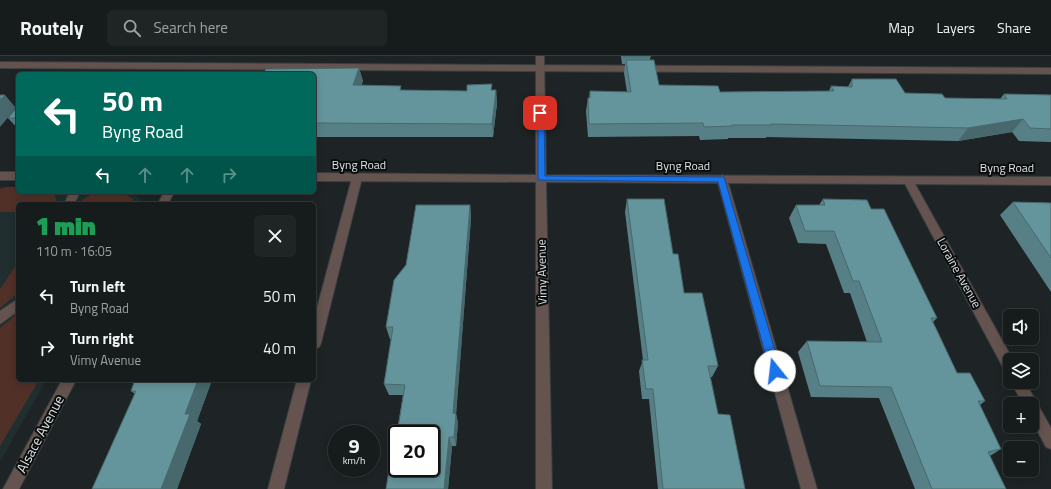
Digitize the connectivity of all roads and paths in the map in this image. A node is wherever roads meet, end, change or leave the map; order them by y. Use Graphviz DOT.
graph roads {
  1 [pos="540,56"];
  2 [pos="0,65"];
  3 [pos="540,68"];
  4 [pos="1051,71"];
  5 [pos="0,176"];
  6 [pos="16,176"];
  7 [pos="316,177"];
  8 [pos="357,178"];
  9 [pos="541,178"];
  10 [pos="722,179"];
  11 [pos="908,180"];
  12 [pos="1051,181"];
  13 [pos="16,306"];
  14 [pos="0,318"];
  15 [pos="316,335"];
  16 [pos="1003,354"];
  17 [pos="68,382"];
  18 [pos="303,382"];
  19 [pos="1039,420"];
  20 [pos="1051,442"];
  21 [pos="11,489"];
  22 [pos="276,489"];
  23 [pos="544,489"];
  24 [pos="809,489"];
  1 -- 3 [label="street, Vimy Avenue"];
  2 -- 3 [label="street"];
  3 -- 4 [label="street"];
  3 -- 9 [label="street, Vimy Avenue"];
  5 -- 6 [label="street"];
  7 -- 8 [label="street, Byng Road"];
  8 -- 9 [label="street, Byng Road"];
  8 -- 15 [label="street"];
  9 -- 10 [label="street, Byng Road"];
  9 -- 23 [label="street, Vimy Avenue"];
  10 -- 11 [label="street, Byng Road"];
  10 -- 24 [label="street"];
  11 -- 12 [label="street, Byng Road"];
  11 -- 16 [label="street, Loraine Avenue"];
  13 -- 14 [label="street"];
  17 -- 21 [label="street, Alsace Avenue"];
  18 -- 22 [label="street"];
  19 -- 20 [label="street"];
}
